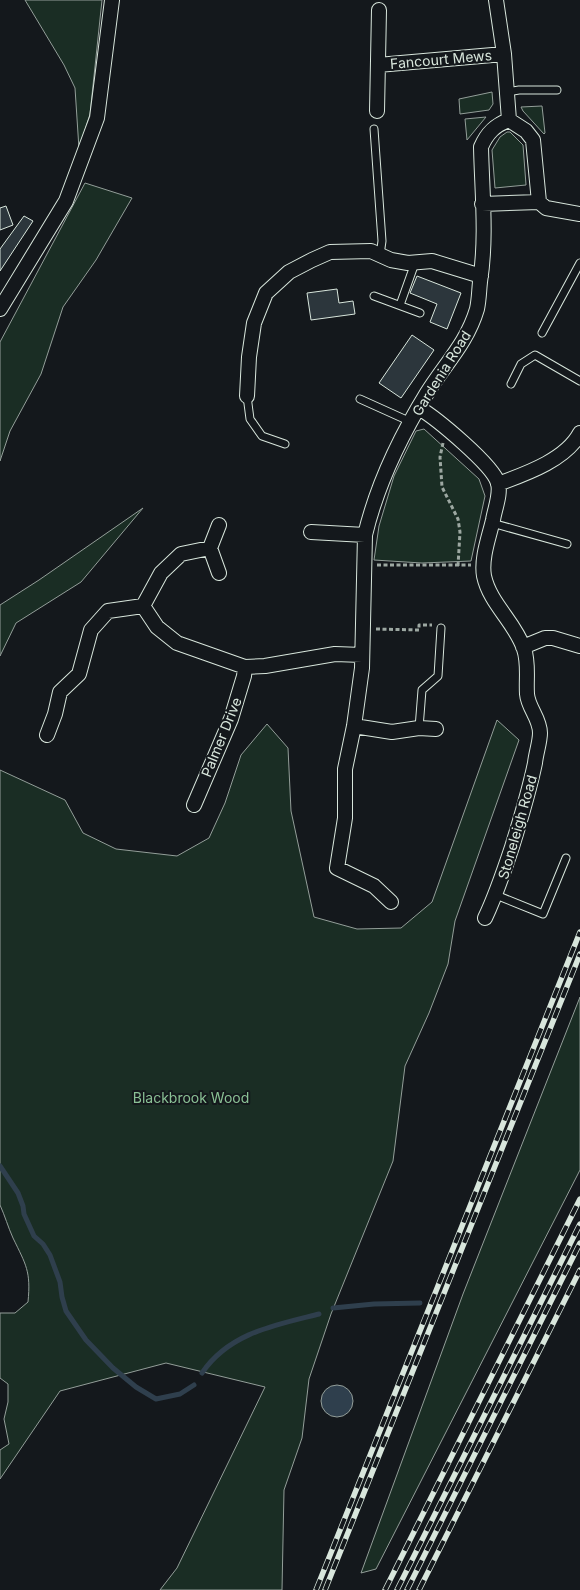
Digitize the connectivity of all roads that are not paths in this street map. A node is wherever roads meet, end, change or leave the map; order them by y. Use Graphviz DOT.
graph roads {
  1 [pos="112,0"];
  2 [pos="496,0"];
  3 [pos="379,10"];
  4 [pos="504,54"];
  5 [pos="378,64"];
  6 [pos="557,90"];
  7 [pos="507,92"];
  8 [pos="377,111"];
  9 [pos="509,120"];
  10 [pos="374,129"];
  11 [pos="539,202"];
  12 [pos="482,204"];
  13 [pos="580,214"];
  14 [pos="380,255"];
  15 [pos="415,262"];
  16 [pos="580,264"];
  17 [pos="481,276"];
  18 [pos="374,296"];
  19 [pos="400,305"];
  20 [pos="0,309"];
  21 [pos="420,313"];
  22 [pos="542,333"];
  23 [pos="580,381"];
  24 [pos="511,384"];
  25 [pos="247,396"];
  26 [pos="360,399"];
  27 [pos="418,408"];
  28 [pos="410,422"];
  29 [pos="579,438"];
  30 [pos="285,444"];
  31 [pos="498,484"];
  32 [pos="492,523"];
  33 [pos="219,525"];
  34 [pos="311,532"];
  35 [pos="365,535"];
  36 [pos="567,544"];
  37 [pos="210,548"];
  38 [pos="219,573"];
  39 [pos="143,606"];
  40 [pos="441,628"];
  41 [pos="580,646"];
  42 [pos="524,648"];
  43 [pos="362,655"];
  44 [pos="245,667"];
  45 [pos="354,726"];
  46 [pos="419,728"];
  47 [pos="436,729"];
  48 [pos="47,735"];
  49 [pos="194,805"];
  50 [pos="566,858"];
  51 [pos="496,895"];
  52 [pos="391,902"];
  53 [pos="485,918"];
  1 -- 20 [label="street"];
  2 -- 4 [label="street"];
  3 -- 5 [label="street, Fancourt Mews"];
  4 -- 5 [label="street, Fancourt Mews"];
  4 -- 7 [label="street"];
  5 -- 8 [label="street, Fancourt Mews"];
  6 -- 7 [label="lane"];
  7 -- 9 [label="street"];
  9 -- 11 [label="street"];
  9 -- 12 [label="street, Gardenia Road"];
  10 -- 14 [label="lane"];
  11 -- 12 [label="street"];
  11 -- 13 [label="street"];
  12 -- 17 [label="street, Gardenia Road"];
  14 -- 15 [label="street"];
  14 -- 25 [label="street"];
  15 -- 17 [label="street"];
  15 -- 19 [label="lane"];
  16 -- 22 [label="lane"];
  17 -- 27 [label="street, Gardenia Road"];
  18 -- 19 [label="lane"];
  19 -- 21 [label="lane"];
  23 -- 24 [label="lane"];
  25 -- 30 [label="lane"];
  26 -- 28 [label="lane"];
  27 -- 28 [label="street, Gardenia Road"];
  27 -- 31 [label="street"];
  28 -- 35 [label="street, Gardenia Road"];
  29 -- 31 [label="street"];
  31 -- 32 [label="street"];
  32 -- 36 [label="lane"];
  32 -- 42 [label="street, Stoneleigh Road"];
  33 -- 37 [label="street"];
  34 -- 35 [label="street"];
  35 -- 43 [label="street, Gardenia Road"];
  37 -- 38 [label="street"];
  37 -- 39 [label="street"];
  39 -- 44 [label="street"];
  39 -- 48 [label="street"];
  40 -- 46 [label="lane"];
  41 -- 42 [label="street"];
  42 -- 51 [label="street, Stoneleigh Road"];
  43 -- 44 [label="street"];
  43 -- 45 [label="street, Gardenia Road"];
  44 -- 49 [label="street, Palmer Drive"];
  45 -- 46 [label="street"];
  45 -- 52 [label="street, Gardenia Road"];
  46 -- 47 [label="street"];
  50 -- 51 [label="lane"];
  51 -- 53 [label="street, Stoneleigh Road"];
}
